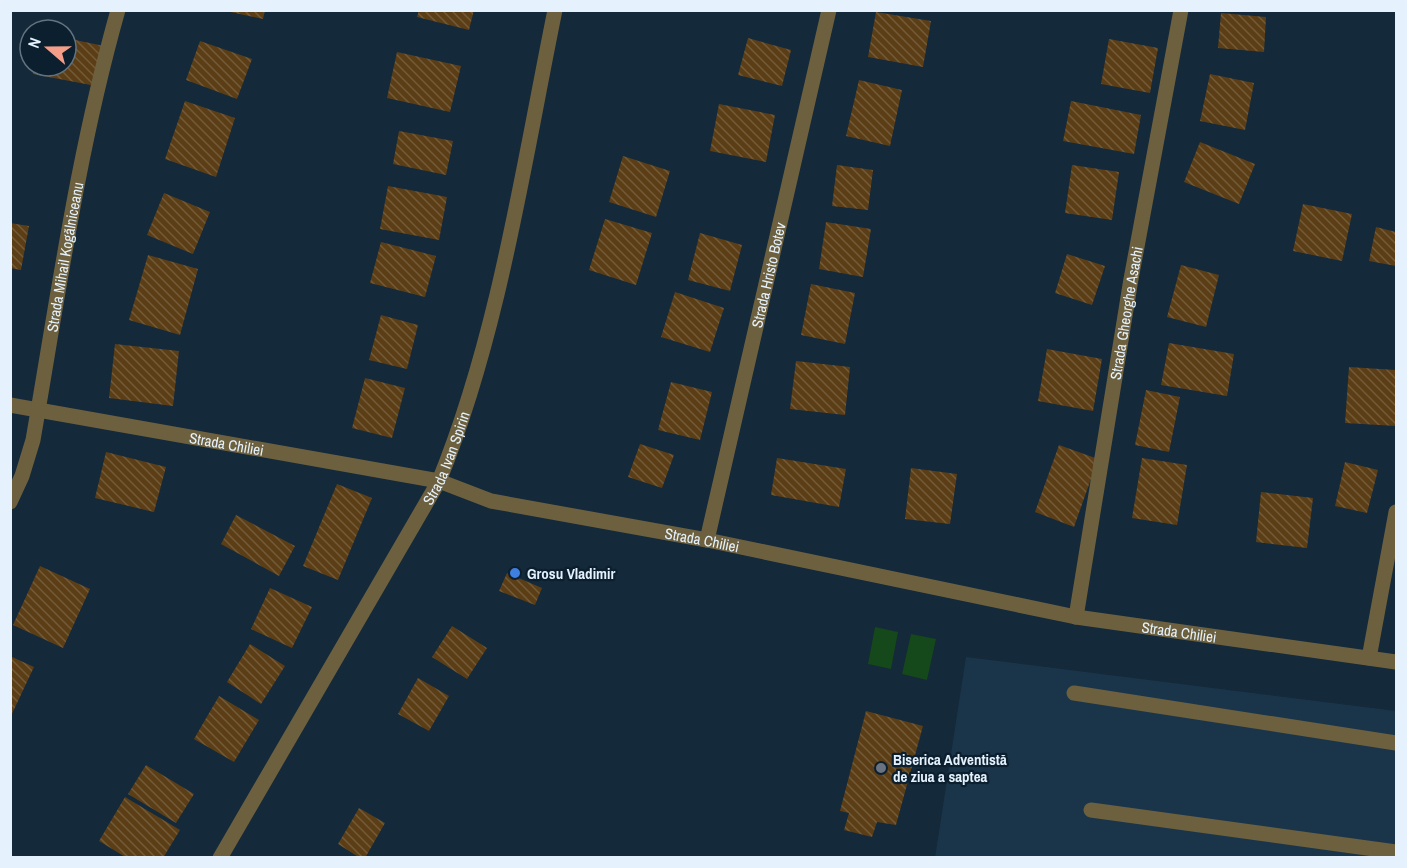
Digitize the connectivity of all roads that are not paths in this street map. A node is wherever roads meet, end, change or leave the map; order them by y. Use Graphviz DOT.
graph roads {
  1 [pos="118,10"];
  2 [pos="555,10"];
  3 [pos="829,10"];
  4 [pos="1181,10"];
  5 [pos="10,405"];
  6 [pos="38,409"];
  7 [pos="439,481"];
  8 [pos="10,502"];
  9 [pos="1396,512"];
  10 [pos="707,540"];
  11 [pos="1076,617"];
  12 [pos="1369,658"];
  13 [pos="1396,662"];
  14 [pos="1074,693"];
  15 [pos="1396,742"];
  16 [pos="1091,810"];
  17 [pos="1396,852"];
  18 [pos="220,858"];
  1 -- 6 [label="street, Strada Mihail Kogălniceanu"];
  2 -- 7 [label="street, Strada Ivan Spirin"];
  3 -- 10 [label="street, Strada Hristo Botev"];
  4 -- 11 [label="street, Strada Gheorghe Asachi"];
  5 -- 6 [label="street, Strada Chiliei"];
  6 -- 7 [label="street, Strada Chiliei"];
  6 -- 8 [label="street, Strada Mihail Kogălniceanu"];
  7 -- 10 [label="street, Strada Chiliei"];
  7 -- 18 [label="street, Strada Ivan Spirin"];
  9 -- 12 [label="street"];
  10 -- 11 [label="street, Strada Chiliei"];
  11 -- 12 [label="street, Strada Chiliei"];
  12 -- 13 [label="street, Strada Chiliei"];
  14 -- 15 [label="street"];
  16 -- 17 [label="street"];
}
